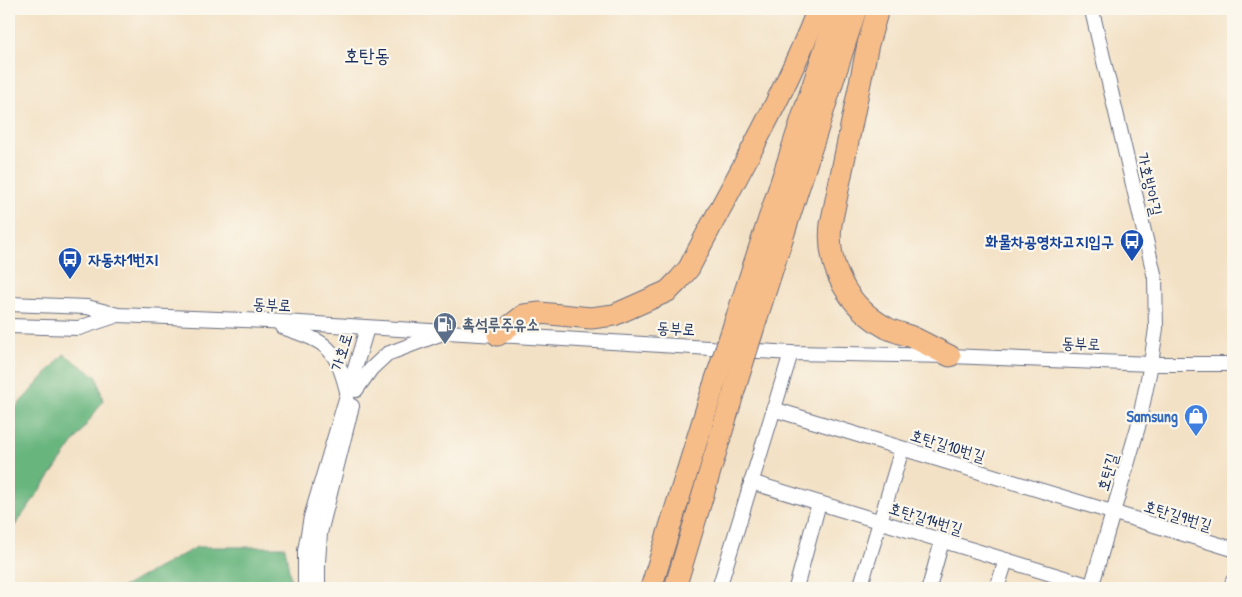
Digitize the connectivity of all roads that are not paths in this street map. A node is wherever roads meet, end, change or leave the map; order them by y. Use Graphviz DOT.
graph roads {
  1 [pos="836,12"];
  2 [pos="877,13"];
  3 [pos="1093,15"];
  4 [pos="9,304"];
  5 [pos="118,315"];
  6 [pos="747,317"];
  7 [pos="268,321"];
  8 [pos="9,326"];
  9 [pos="367,328"];
  10 [pos="446,332"];
  11 [pos="498,335"];
  12 [pos="791,353"];
  13 [pos="950,356"];
  14 [pos="1151,364"];
  15 [pos="1233,364"];
  16 [pos="352,391"];
  17 [pos="773,409"];
  18 [pos="902,449"];
  19 [pos="751,482"];
  20 [pos="819,503"];
  21 [pos="1114,514"];
  22 [pos="880,522"];
  23 [pos="942,541"];
  24 [pos="1233,549"];
  25 [pos="1006,560"];
  26 [pos="1233,581"];
  27 [pos="305,588"];
  28 [pos="318,588"];
  29 [pos="651,588"];
  30 [pos="675,588"];
  31 [pos="719,588"];
  32 [pos="796,588"];
  33 [pos="860,588"];
  34 [pos="928,588"];
  35 [pos="997,588"];
  36 [pos="1094,588"];
  37 [pos="1231,588"];
  1 -- 6 [label="highway"];
  1 -- 11 [label="highway"];
  2 -- 13 [label="highway"];
  3 -- 14 [label="street, 가호방아길"];
  4 -- 5 [label="street, 동부로"];
  5 -- 7 [label="street, 동부로"];
  5 -- 8 [label="street, 동부로"];
  6 -- 29 [label="highway, bridge"];
  6 -- 30 [label="highway, bridge"];
  7 -- 9 [label="street, 동부로"];
  7 -- 16 [label="street"];
  9 -- 10 [label="street, 동부로"];
  9 -- 16 [label="street, 가호로"];
  10 -- 11 [label="street, 동부로"];
  10 -- 16 [label="street"];
  11 -- 12 [label="street, 동부로"];
  12 -- 13 [label="street, 동부로"];
  12 -- 17 [label="street"];
  13 -- 14 [label="street, 동부로"];
  14 -- 15 [label="street, 동부로"];
  14 -- 21 [label="street, 호탄길"];
  16 -- 27 [label="street, 가호로"];
  16 -- 28 [label="street, 가호로"];
  17 -- 18 [label="street, 호탄길10번길"];
  17 -- 19 [label="street"];
  18 -- 21 [label="street, 호탄길10번길"];
  18 -- 22 [label="street"];
  19 -- 20 [label="street, 호탄길14번길"];
  19 -- 31 [label="street"];
  20 -- 22 [label="street, 호탄길14번길"];
  20 -- 32 [label="street"];
  21 -- 24 [label="street, 호탄길9번길"];
  21 -- 36 [label="street, 호탄길"];
  22 -- 23 [label="street, 호탄길14번길"];
  22 -- 33 [label="street"];
  23 -- 25 [label="street, 호탄길14번길"];
  23 -- 34 [label="street"];
  25 -- 35 [label="street"];
  25 -- 36 [label="street, 호탄길14번길"];
  26 -- 37 [label="street"];
}
